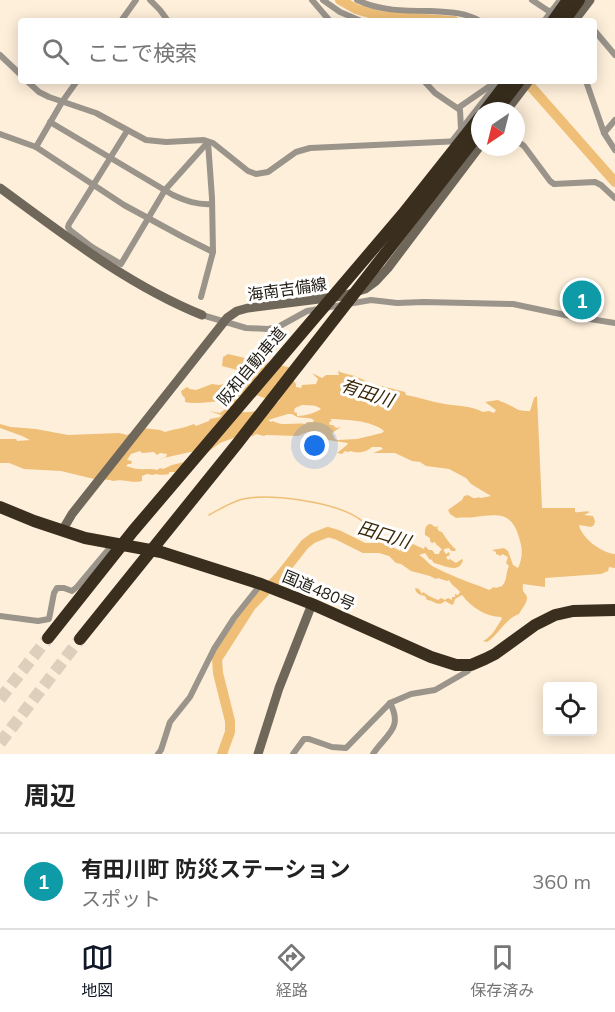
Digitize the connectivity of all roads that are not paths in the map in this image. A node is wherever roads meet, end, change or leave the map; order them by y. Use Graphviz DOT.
graph roads {
  1 [pos="136,0"];
  2 [pos="150,0"];
  3 [pos="312,0"];
  4 [pos="323,0"];
  5 [pos="357,0"];
  6 [pos="532,0"];
  7 [pos="560,0"];
  8 [pos="568,0"];
  9 [pos="579,0"];
  10 [pos="590,0"];
  11 [pos="552,16"];
  12 [pos="123,18"];
  13 [pos="166,18"];
  14 [pos="327,18"];
  15 [pos="355,18"];
  16 [pos="475,18"];
  17 [pos="568,18"];
  18 [pos="579,18"];
  19 [pos="597,34"];
  20 [pos="0,55"];
  21 [pos="615,55"];
  22 [pos="18,72"];
  23 [pos="30,84"];
  24 [pos="75,84"];
  25 [pos="427,84"];
  26 [pos="494,84"];
  27 [pos="496,84"];
  28 [pos="506,84"];
  29 [pos="587,84"];
  30 [pos="520,86"];
  31 [pos="62,102"];
  32 [pos="492,102"];
  33 [pos="505,102"];
  34 [pos="511,102"];
  35 [pos="458,108"];
  36 [pos="615,120"];
  37 [pos="50,122"];
  38 [pos="471,128"];
  39 [pos="461,130"];
  40 [pos="127,131"];
  41 [pos="604,133"];
  42 [pos="0,134"];
  43 [pos="471,140"];
  44 [pos="452,141"];
  45 [pos="208,142"];
  46 [pos="471,144"];
  47 [pos="36,147"];
  48 [pos="525,147"];
  49 [pos="615,150"];
  50 [pos="472,156"];
  51 [pos="110,158"];
  52 [pos="93,185"];
  53 [pos="0,188"];
  54 [pos="165,190"];
  55 [pos="615,198"];
  56 [pos="212,204"];
  57 [pos="148,219"];
  58 [pos="90,250"];
  59 [pos="213,252"];
  60 [pos="201,297"];
  61 [pos="202,315"];
  62 [pos="615,323"];
  63 [pos="221,324"];
  64 [pos="0,507"];
  65 [pos="62,531"];
  66 [pos="113,544"];
  67 [pos="267,586"];
  68 [pos="312,603"];
  69 [pos="615,610"];
  70 [pos="0,616"];
  71 [pos="50,635"];
  72 [pos="83,635"];
  73 [pos="471,665"];
  74 [pos="390,703"];
  75 [pos="158,754"];
  76 [pos="258,754"];
  77 [pos="292,754"];
  78 [pos="373,754"];
  1 -- 12 [label="street"];
  2 -- 13 [label="street"];
  3 -- 14 [label="street"];
  4 -- 15 [label="street"];
  5 -- 16 [label="street"];
  6 -- 11 [label="street"];
  7 -- 11 [label="street"];
  8 -- 11 [label="highway"];
  9 -- 17 [label="highway"];
  10 -- 18 [label="main road"];
  19 -- 21 [label="street"];
  20 -- 22 [label="street"];
  23 -- 31 [label="street"];
  24 -- 31 [label="street"];
  25 -- 35 [label="street"];
  26 -- 35 [label="street"];
  27 -- 39 [label="street"];
  28 -- 32 [label="highway"];
  29 -- 41 [label="street"];
  30 -- 33 [label="highway"];
  30 -- 34 [label="main road"];
  31 -- 37 [label="street"];
  31 -- 40 [label="street"];
  35 -- 39 [label="street"];
  36 -- 41 [label="street"];
  37 -- 47 [label="street"];
  37 -- 51 [label="street"];
  38 -- 71 [label="highway, 阪和自動車道"];
  39 -- 44 [label="street"];
  40 -- 45 [label="street"];
  40 -- 51 [label="street"];
  41 -- 49 [label="street"];
  42 -- 47 [label="street"];
  43 -- 44 [label="street"];
  44 -- 45 [label="street"];
  45 -- 54 [label="street"];
  45 -- 56 [label="street"];
  46 -- 72 [label="highway"];
  47 -- 52 [label="street"];
  48 -- 55 [label="street"];
  50 -- 63 [label="main road, 海南吉備線"];
  51 -- 52 [label="street"];
  51 -- 54 [label="street"];
  52 -- 57 [label="street"];
  52 -- 58 [label="street"];
  53 -- 58 [label="main road"];
  54 -- 56 [label="street"];
  54 -- 57 [label="street"];
  56 -- 59 [label="street"];
  57 -- 58 [label="street"];
  57 -- 59 [label="street"];
  58 -- 61 [label="main road"];
  59 -- 60 [label="street"];
  61 -- 63 [label="street"];
  62 -- 63 [label="street"];
  63 -- 65 [label="main road, 海南吉備線"];
  64 -- 65 [label="highway, 国道480号"];
  65 -- 66 [label="highway, 国道480号"];
  66 -- 67 [label="highway, 国道480号"];
  66 -- 70 [label="street"];
  67 -- 68 [label="highway, 国道480号"];
  67 -- 75 [label="street"];
  68 -- 73 [label="highway, 国道480号"];
  68 -- 76 [label="main road"];
  69 -- 73 [label="highway"];
  73 -- 74 [label="street"];
  74 -- 77 [label="street"];
  74 -- 78 [label="street"];
}
